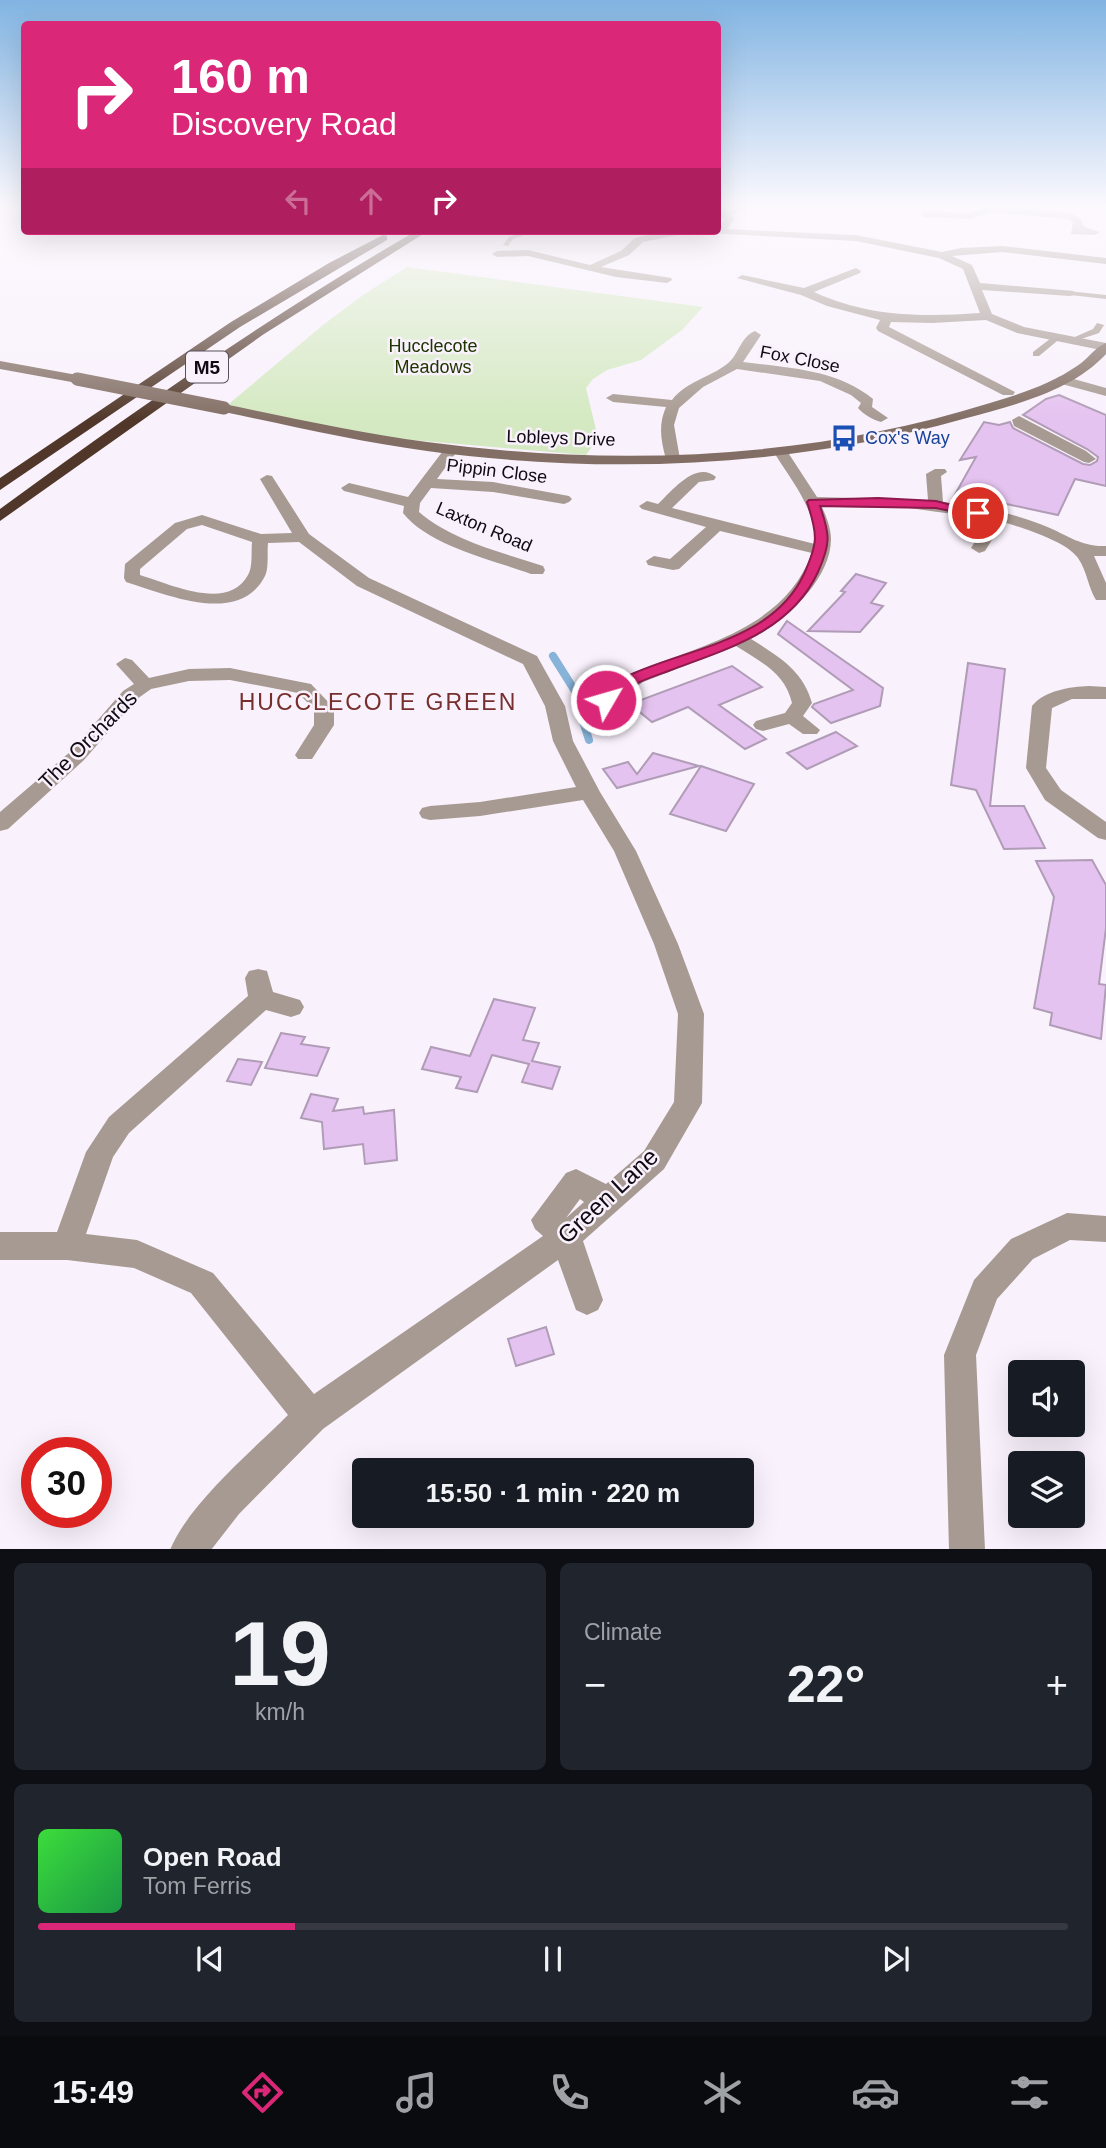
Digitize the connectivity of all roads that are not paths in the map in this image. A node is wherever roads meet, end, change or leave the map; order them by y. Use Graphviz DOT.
graph roads {
  1 [pos="309,277"];
  2 [pos="340,277"];
  3 [pos="646,277"];
  4 [pos="846,277"];
  5 [pos="973,277"];
  6 [pos="742,278"];
  7 [pos="671,280"];
  8 [pos="977,286"];
  9 [pos="805,292"];
  10 [pos="1070,293"];
  11 [pos="1106,297"];
  12 [pos="987,316"];
  13 [pos="887,318"];
  14 [pos="1100,325"];
  15 [pos="741,328"];
  16 [pos="1058,337"];
  17 [pos="1072,340"];
  18 [pos="1106,346"];
  19 [pos="1036,354"];
  20 [pos="0,365"];
  21 [pos="735,365"];
  22 [pos="1063,380"];
  23 [pos="1007,386"];
  24 [pos="1103,389"];
  25 [pos="614,398"];
  26 [pos="675,404"];
  27 [pos="848,407"];
  28 [pos="865,408"];
  29 [pos="881,418"];
  30 [pos="1019,420"];
  31 [pos="451,450"];
  32 [pos="782,454"];
  33 [pos="673,459"];
  34 [pos="1089,459"];
  35 [pos="1069,460"];
  36 [pos="1106,464"];
  37 [pos="917,467"];
  38 [pos="709,477"];
  39 [pos="267,479"];
  40 [pos="425,483"];
  41 [pos="0,485"];
  42 [pos="349,488"];
  43 [pos="564,499"];
  44 [pos="813,502"];
  45 [pos="412,503"];
  46 [pos="936,505"];
  47 [pos="0,516"];
  48 [pos="998,517"];
  49 [pos="717,525"];
  50 [pos="303,537"];
  51 [pos="260,539"];
  52 [pos="979,548"];
  53 [pos="821,550"];
  54 [pos="1106,551"];
  55 [pos="1083,552"];
  56 [pos="654,561"];
  57 [pos="537,570"];
  58 [pos="1102,596"];
  59 [pos="739,640"];
  60 [pos="125,664"];
  61 [pos="145,685"];
  62 [pos="1106,694"];
  63 [pos="606,700"];
  64 [pos="792,717"];
  65 [pos="763,724"];
  66 [pos="810,730"];
  67 [pos="305,755"];
  68 [pos="589,792"];
  69 [pos="430,813"];
  70 [pos="0,824"];
  71 [pos="1106,833"];
  72 [pos="291,1007"];
  73 [pos="1106,1229"];
  74 [pos="566,1237"];
  75 [pos="0,1246"];
  76 [pos="68,1246"];
  77 [pos="587,1300"];
  78 [pos="311,1417"];
  79 [pos="188,1549"];
  80 [pos="967,1549"];
  1 -- 41 [label="highway, M5"];
  2 -- 47 [label="highway, M5"];
  3 -- 7 [label="street"];
  4 -- 9 [label="street"];
  5 -- 8 [label="street"];
  6 -- 9 [label="street"];
  8 -- 10 [label="street"];
  8 -- 12 [label="street"];
  9 -- 13 [label="street"];
  10 -- 11 [label="lane"];
  12 -- 13 [label="street"];
  12 -- 16 [label="street"];
  13 -- 23 [label="street"];
  14 -- 17 [label="lane"];
  15 -- 21 [label="street"];
  16 -- 17 [label="street"];
  16 -- 19 [label="lane"];
  17 -- 18 [label="street"];
  18 -- 22 [label="street, Lobleys Drive"];
  20 -- 31 [label="street, Lobleys Drive, bridge"];
  21 -- 26 [label="street"];
  21 -- 28 [label="street, Fox Close"];
  22 -- 24 [label="street"];
  22 -- 32 [label="street, Lobleys Drive"];
  25 -- 26 [label="street"];
  26 -- 33 [label="street"];
  27 -- 28 [label="street"];
  28 -- 29 [label="street, Fox Close"];
  30 -- 34 [label="street"];
  31 -- 33 [label="street, Lobleys Drive"];
  31 -- 40 [label="street, Laxton Road"];
  32 -- 33 [label="street, Lobleys Drive"];
  32 -- 44 [label="street"];
  34 -- 35 [label="street"];
  34 -- 36 [label="street"];
  37 -- 46 [label="street"];
  38 -- 49 [label="street"];
  39 -- 50 [label="street"];
  40 -- 43 [label="street, Pippin Close"];
  40 -- 45 [label="street, Laxton Road"];
  42 -- 45 [label="street"];
  44 -- 46 [label="street"];
  44 -- 53 [label="street"];
  45 -- 57 [label="street, Laxton Road"];
  46 -- 48 [label="street"];
  48 -- 52 [label="street"];
  48 -- 55 [label="street"];
  49 -- 53 [label="street"];
  49 -- 56 [label="street"];
  50 -- 51 [label="street"];
  50 -- 68 [label="street, Green Lane"];
  51 -- 51 [label="street"];
  53 -- 59 [label="street"];
  54 -- 55 [label="street"];
  55 -- 58 [label="street"];
  59 -- 63 [label="street"];
  59 -- 64 [label="street"];
  60 -- 61 [label="street, The Orchards"];
  61 -- 67 [label="street, The Orchards"];
  61 -- 70 [label="street, The Orchards"];
  62 -- 71 [label="street"];
  64 -- 65 [label="street"];
  64 -- 66 [label="street"];
  68 -- 69 [label="street"];
  68 -- 74 [label="street, Green Lane"];
  72 -- 76 [label="street"];
  73 -- 80 [label="street"];
  74 -- 77 [label="street"];
  74 -- 78 [label="street, Green Lane"];
  75 -- 76 [label="street"];
  76 -- 78 [label="street"];
  78 -- 79 [label="street, Green Lane"];
}
